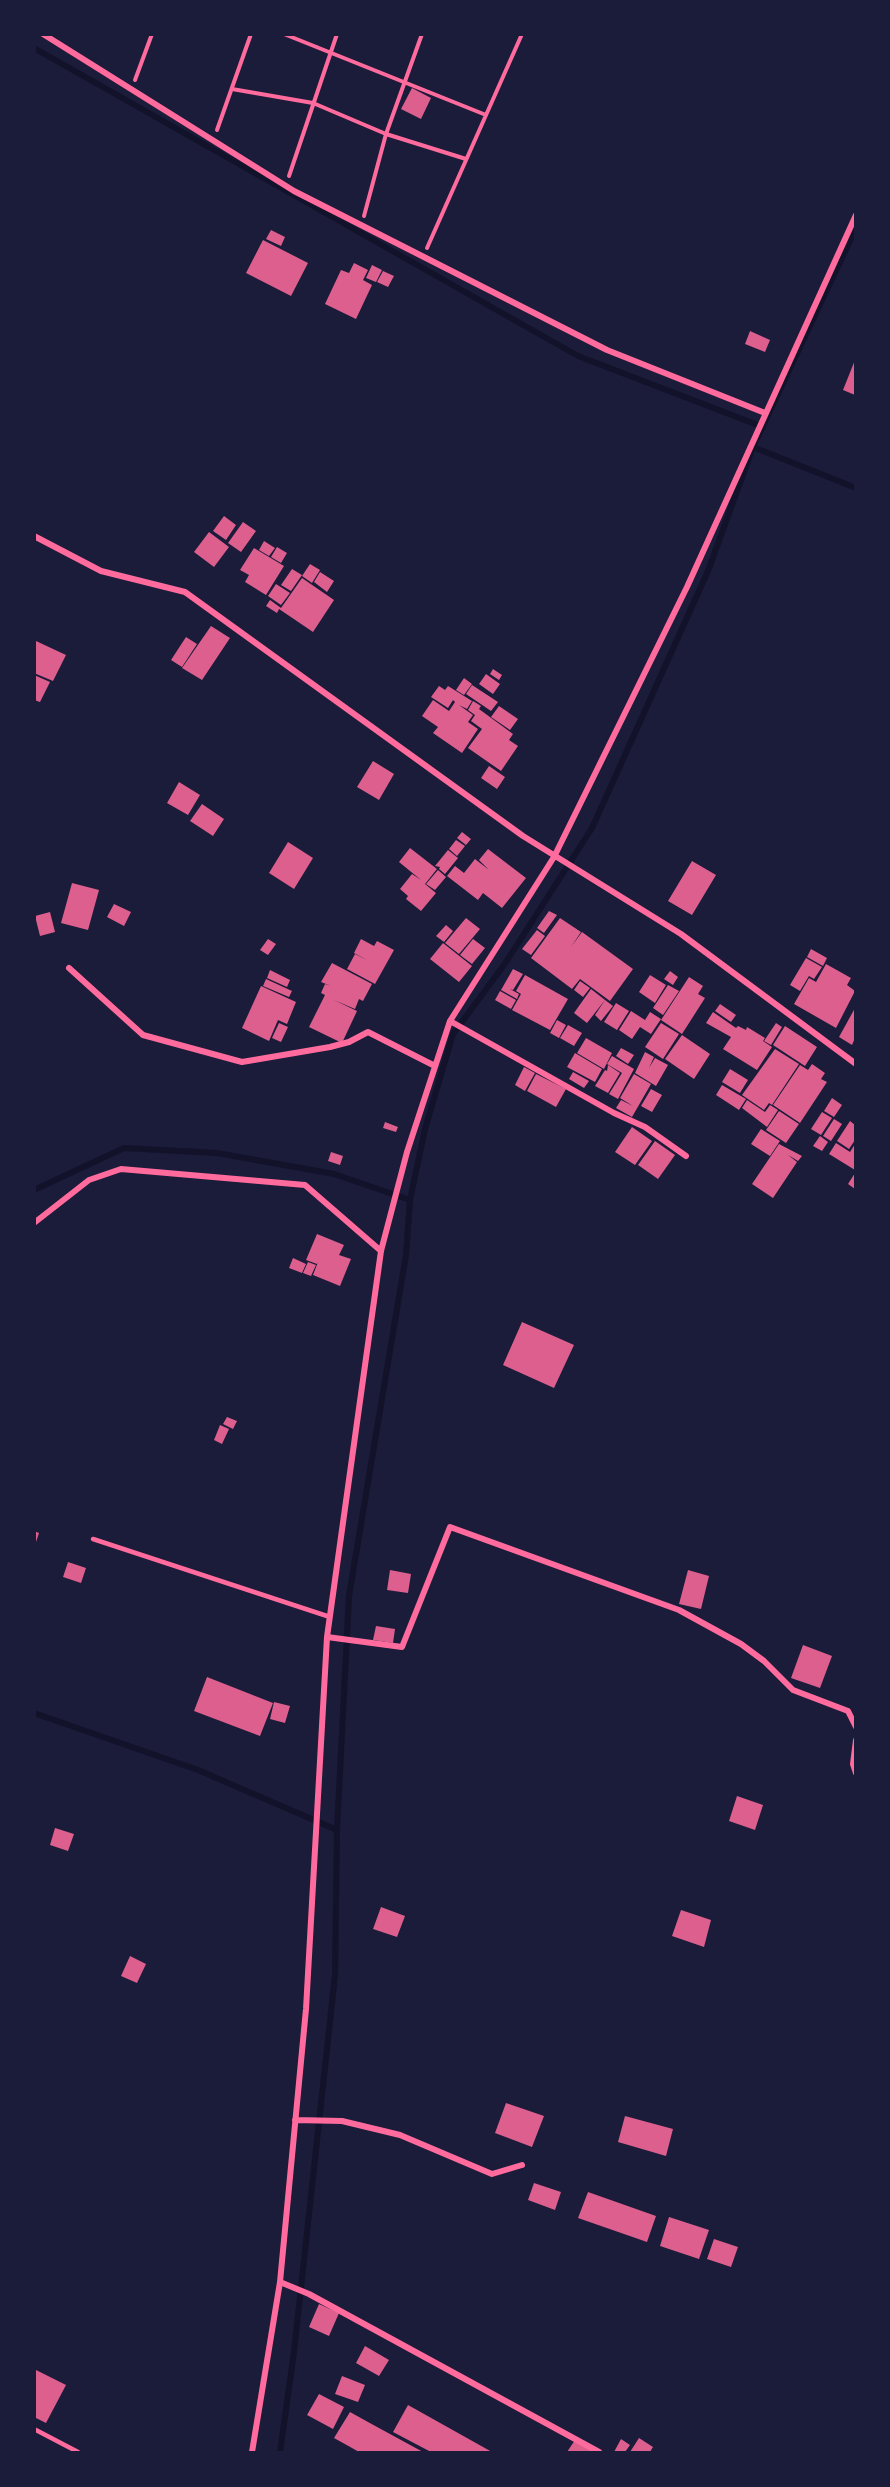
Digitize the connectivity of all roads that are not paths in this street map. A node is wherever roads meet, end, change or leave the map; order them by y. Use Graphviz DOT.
graph roads {
  1 [pos="43,34"];
  2 [pos="855,215"];
  3 [pos="765,413"];
  4 [pos="34,536"];
  5 [pos="554,857"];
  6 [pos="69,968"];
  7 [pos="450,1022"];
  8 [pos="855,1064"];
  9 [pos="435,1066"];
  10 [pos="686,1156"];
  11 [pos="34,1223"];
  12 [pos="381,1251"];
  13 [pos="93,1539"];
  14 [pos="330,1617"];
  15 [pos="327,1637"];
  16 [pos="855,1727"];
  17 [pos="855,1740"];
  18 [pos="855,1773"];
  19 [pos="295,2120"];
  20 [pos="522,2165"];
  21 [pos="280,2282"];
  22 [pos="34,2429"];
  23 [pos="78,2452"];
  24 [pos="252,2452"];
  25 [pos="599,2452"];
  1 -- 3 [label="street"];
  2 -- 3 [label="street"];
  3 -- 5 [label="street"];
  4 -- 5 [label="street"];
  5 -- 7 [label="street"];
  5 -- 8 [label="street"];
  6 -- 9 [label="street"];
  7 -- 9 [label="street"];
  7 -- 10 [label="street"];
  9 -- 12 [label="street"];
  11 -- 12 [label="street"];
  12 -- 14 [label="street"];
  13 -- 14 [label="lane"];
  14 -- 15 [label="street"];
  15 -- 16 [label="street"];
  15 -- 19 [label="street"];
  17 -- 18 [label="street"];
  19 -- 20 [label="street"];
  19 -- 21 [label="street"];
  21 -- 24 [label="street"];
  21 -- 25 [label="street"];
  22 -- 23 [label="lane"];
}
